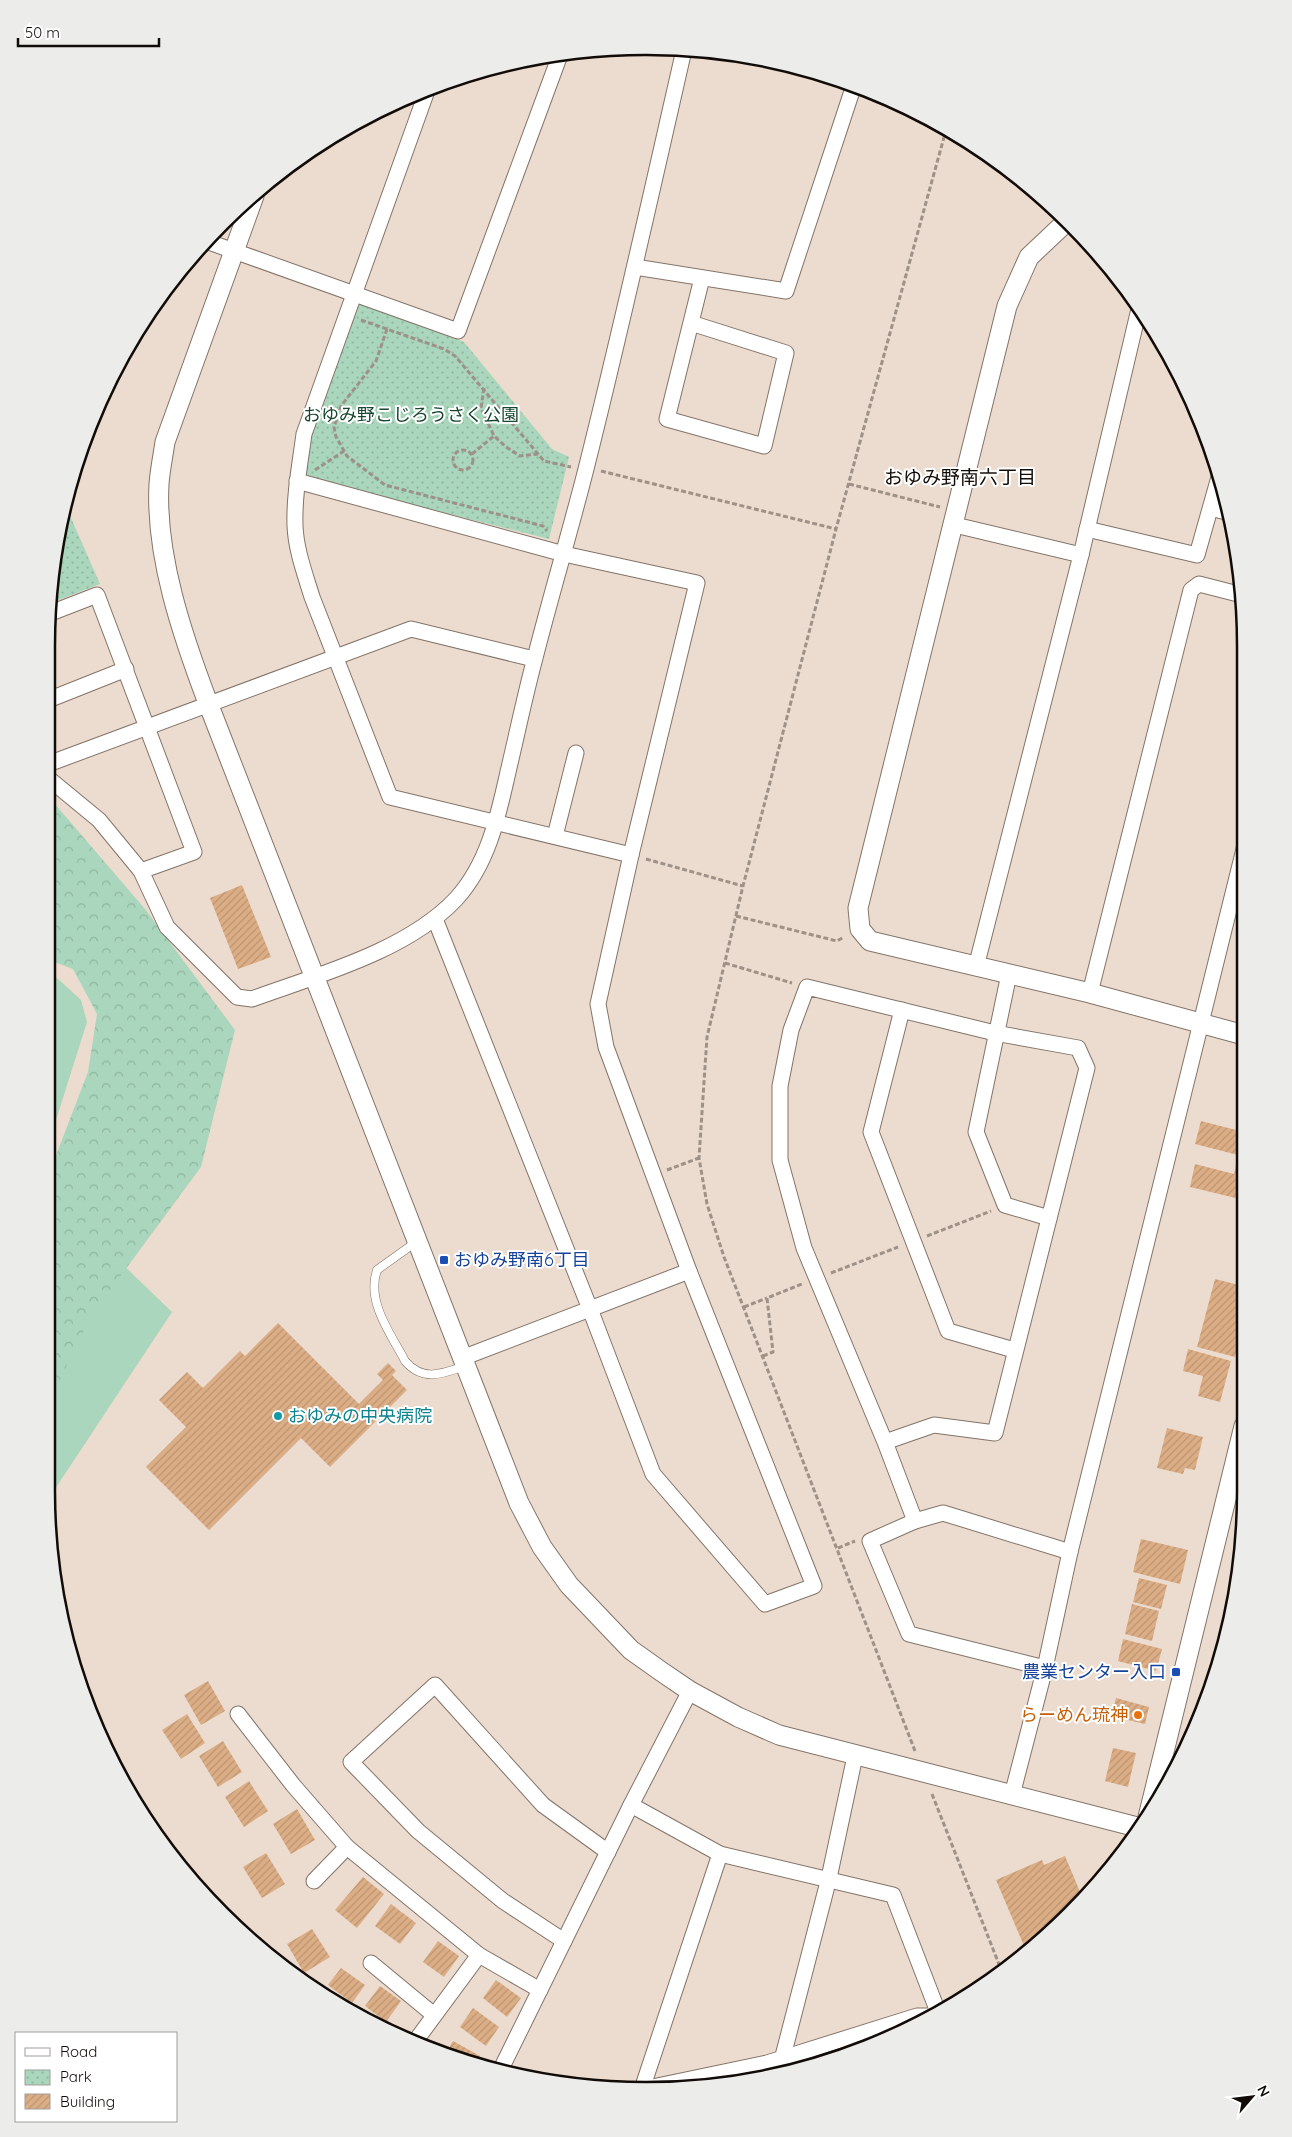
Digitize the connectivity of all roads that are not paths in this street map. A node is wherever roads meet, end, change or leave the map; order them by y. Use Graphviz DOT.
graph roads {
  1 [pos="683,56"];
  2 [pos="557,62"];
  3 [pos="852,92"];
  4 [pos="424,98"];
  5 [pos="250,208"];
  6 [pos="1062,226"];
  7 [pos="213,244"];
  8 [pos="234,251"];
  9 [pos="635,267"];
  10 [pos="702,278"];
  11 [pos="355,294"];
  12 [pos="1137,318"];
  13 [pos="691,323"];
  14 [pos="298,481"];
  15 [pos="1218,510"];
  16 [pos="954,525"];
  17 [pos="1087,530"];
  18 [pos="564,554"];
  19 [pos="1081,555"];
  20 [pos="1235,593"];
  21 [pos="56,611"];
  22 [pos="335,656"];
  23 [pos="534,659"];
  24 [pos="126,670"];
  25 [pos="55,697"];
  26 [pos="208,704"];
  27 [pos="148,727"];
  28 [pos="576,753"];
  29 [pos="55,761"];
  30 [pos="55,784"];
  31 [pos="497,822"];
  32 [pos="555,836"];
  33 [pos="631,855"];
  34 [pos="141,871"];
  35 [pos="1237,877"];
  36 [pos="435,919"];
  37 [pos="976,967"];
  38 [pos="1009,974"];
  39 [pos="315,976"];
  40 [pos="1090,993"];
  41 [pos="902,1010"];
  42 [pos="1201,1024"];
  43 [pos="1237,1032"];
  44 [pos="995,1033"];
  45 [pos="1050,1218"];
  46 [pos="418,1241"];
  47 [pos="689,1271"];
  48 [pos="590,1309"];
  49 [pos="1014,1350"];
  50 [pos="463,1362"];
  51 [pos="885,1442"];
  52 [pos="1237,1455"];
  53 [pos="915,1521"];
  54 [pos="1070,1552"];
  55 [pos="1045,1668"];
  56 [pos="690,1691"];
  57 [pos="238,1714"];
  58 [pos="855,1756"];
  59 [pos="1154,1792"];
  60 [pos="1012,1795"];
  61 [pos="631,1805"];
  62 [pos="1132,1826"];
  63 [pos="347,1848"];
  64 [pos="608,1852"];
  65 [pos="720,1854"];
  66 [pos="829,1878"];
  67 [pos="314,1882"];
  68 [pos="564,1941"];
  69 [pos="479,1955"];
  70 [pos="370,1963"];
  71 [pos="540,1990"];
  72 [pos="936,2006"];
  73 [pos="434,2015"];
  74 [pos="916,2016"];
  75 [pos="418,2036"];
  76 [pos="783,2056"];
  77 [pos="503,2064"];
  78 [pos="682,2081"];
  79 [pos="643,2082"];
  1 -- 9 [label="street"];
  2 -- 11 [label="street"];
  3 -- 10 [label="street"];
  4 -- 11 [label="street"];
  5 -- 8 [label="street"];
  6 -- 16 [label="street"];
  7 -- 8 [label="street"];
  8 -- 11 [label="street"];
  8 -- 26 [label="street"];
  9 -- 10 [label="street"];
  9 -- 18 [label="street"];
  10 -- 13 [label="street"];
  11 -- 14 [label="street"];
  12 -- 17 [label="street"];
  13 -- 13 [label="street"];
  14 -- 18 [label="street"];
  14 -- 22 [label="street"];
  15 -- 17 [label="street"];
  16 -- 19 [label="street"];
  16 -- 37 [label="street"];
  17 -- 19 [label="street"];
  18 -- 23 [label="street"];
  18 -- 33 [label="street"];
  19 -- 37 [label="street"];
  20 -- 40 [label="street"];
  21 -- 24 [label="street"];
  22 -- 23 [label="street"];
  22 -- 26 [label="street"];
  22 -- 31 [label="street"];
  23 -- 31 [label="street"];
  24 -- 25 [label="street"];
  24 -- 27 [label="street"];
  26 -- 27 [label="street"];
  26 -- 39 [label="street"];
  27 -- 29 [label="street"];
  27 -- 34 [label="street"];
  28 -- 32 [label="street"];
  30 -- 34 [label="street"];
  31 -- 32 [label="street"];
  31 -- 36 [label="street"];
  32 -- 33 [label="street"];
  33 -- 47 [label="street"];
  34 -- 39 [label="street"];
  35 -- 42 [label="street"];
  36 -- 39 [label="street"];
  36 -- 48 [label="street"];
  37 -- 38 [label="street"];
  38 -- 40 [label="street"];
  38 -- 44 [label="street"];
  39 -- 46 [label="street"];
  40 -- 42 [label="street"];
  41 -- 44 [label="street"];
  41 -- 49 [label="street"];
  41 -- 51 [label="street"];
  42 -- 43 [label="street"];
  42 -- 54 [label="street"];
  44 -- 45 [label="street"];
  44 -- 45 [label="street"];
  45 -- 49 [label="street"];
  46 -- 50 [label="street"];
  46 -- 50 [label="lane"];
  47 -- 48 [label="street"];
  47 -- 48 [label="street"];
  48 -- 50 [label="street"];
  49 -- 51 [label="street"];
  50 -- 56 [label="street"];
  51 -- 53 [label="street"];
  52 -- 59 [label="street"];
  53 -- 54 [label="street"];
  53 -- 55 [label="street"];
  54 -- 55 [label="street"];
  55 -- 60 [label="street"];
  56 -- 58 [label="street"];
  56 -- 61 [label="street"];
  57 -- 63 [label="street"];
  58 -- 60 [label="street"];
  58 -- 66 [label="street"];
  60 -- 62 [label="street"];
  61 -- 64 [label="street"];
  61 -- 65 [label="street"];
  63 -- 67 [label="street"];
  63 -- 69 [label="street"];
  64 -- 68 [label="street"];
  64 -- 68 [label="street"];
  65 -- 66 [label="street"];
  65 -- 79 [label="street"];
  66 -- 72 [label="street"];
  66 -- 76 [label="street"];
  68 -- 71 [label="street"];
  69 -- 71 [label="street"];
  69 -- 73 [label="street"];
  70 -- 73 [label="street"];
  71 -- 77 [label="street"];
  73 -- 75 [label="street"];
  74 -- 76 [label="street"];
  76 -- 78 [label="street"];
}
